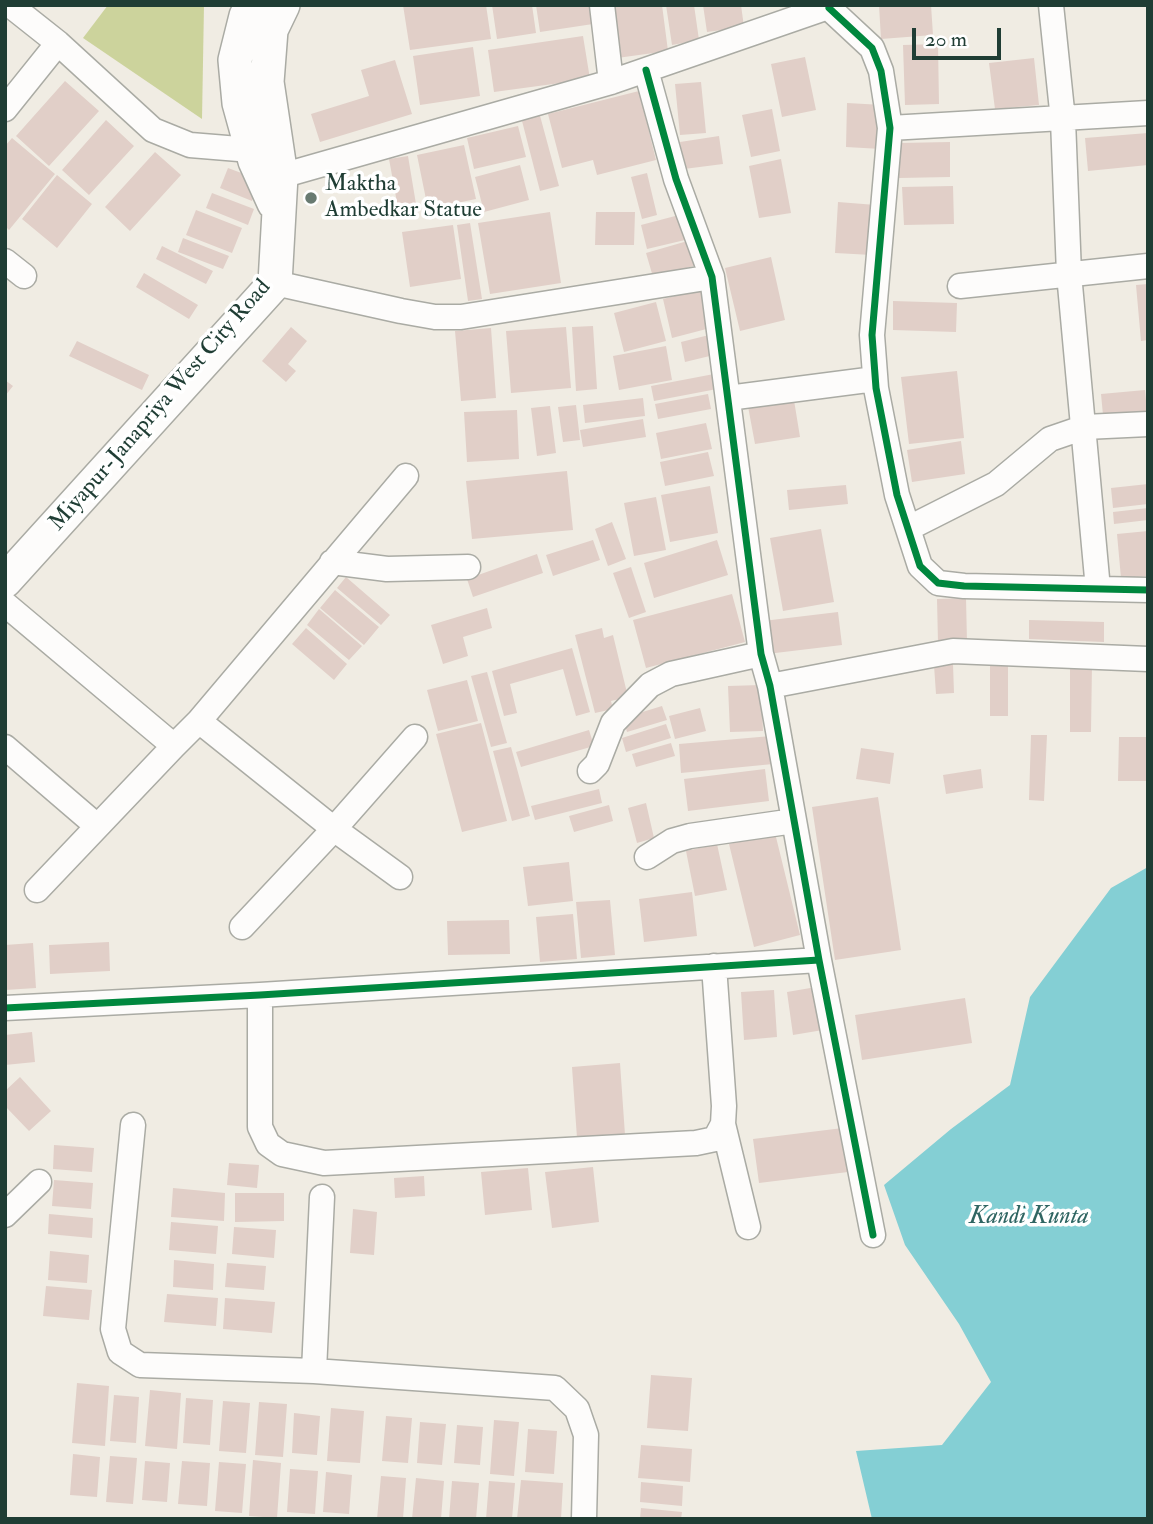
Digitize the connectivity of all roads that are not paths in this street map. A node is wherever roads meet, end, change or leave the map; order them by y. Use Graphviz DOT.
graph roads {
  1 [pos="10,5"];
  2 [pos="252,5"];
  3 [pos="283,5"];
  4 [pos="602,5"];
  5 [pos="1051,5"];
  6 [pos="831,7"];
  7 [pos="58,43"];
  8 [pos="646,70"];
  9 [pos="611,82"];
  10 [pos="5,109"];
  11 [pos="1148,113"];
  12 [pos="1063,120"];
  13 [pos="890,128"];
  14 [pos="251,149"];
  15 [pos="281,176"];
  16 [pos="280,215"];
  17 [pos="1148,266"];
  18 [pos="1069,274"];
  19 [pos="712,276"];
  20 [pos="275,283"];
  21 [pos="960,286"];
  22 [pos="875,379"];
  23 [pos="728,398"];
  24 [pos="1148,424"];
  25 [pos="1084,427"];
  26 [pos="406,475"];
  27 [pos="909,528"];
  28 [pos="332,562"];
  29 [pos="468,567"];
  30 [pos="5,581"];
  31 [pos="1098,589"];
  32 [pos="1148,590"];
  33 [pos="5,604"];
  34 [pos="761,654"];
  35 [pos="1148,659"];
  36 [pos="770,686"];
  37 [pos="200,721"];
  38 [pos="415,737"];
  39 [pos="174,746"];
  40 [pos="5,747"];
  41 [pos="590,771"];
  42 [pos="794,821"];
  43 [pos="97,825"];
  44 [pos="334,829"];
  45 [pos="647,857"];
  46 [pos="400,877"];
  47 [pos="37,890"];
  48 [pos="242,927"];
  49 [pos="819,960"];
  50 [pos="714,966"];
  51 [pos="260,995"];
  52 [pos="5,1008"];
  53 [pos="723,1124"];
  54 [pos="133,1125"];
  55 [pos="39,1182"];
  56 [pos="322,1197"];
  57 [pos="5,1215"];
  58 [pos="748,1227"];
  59 [pos="873,1235"];
  60 [pos="314,1371"];
  61 [pos="584,1519"];
  1 -- 7 [label="street"];
  2 -- 14 [label="street"];
  3 -- 15 [label="street, Miyapur-Janapriya West City Road"];
  4 -- 9 [label="street"];
  5 -- 12 [label="street"];
  6 -- 8 [label="street"];
  6 -- 13 [label="street"];
  7 -- 10 [label="street"];
  7 -- 14 [label="street"];
  8 -- 9 [label="street"];
  8 -- 19 [label="street"];
  9 -- 15 [label="street"];
  11 -- 12 [label="street"];
  12 -- 13 [label="street"];
  12 -- 18 [label="street"];
  13 -- 22 [label="street"];
  14 -- 16 [label="street"];
  15 -- 16 [label="street, Miyapur-Janapriya West City Road"];
  16 -- 20 [label="street, Miyapur-Janapriya West City Road"];
  17 -- 18 [label="street"];
  18 -- 21 [label="street"];
  18 -- 25 [label="street"];
  19 -- 20 [label="street"];
  19 -- 23 [label="street"];
  20 -- 30 [label="street, Miyapur-Janapriya West City Road"];
  22 -- 23 [label="street"];
  22 -- 27 [label="street"];
  23 -- 34 [label="street"];
  24 -- 25 [label="street"];
  25 -- 27 [label="street"];
  25 -- 31 [label="street"];
  26 -- 28 [label="street"];
  27 -- 31 [label="street"];
  28 -- 29 [label="street"];
  28 -- 37 [label="street"];
  31 -- 32 [label="street"];
  33 -- 39 [label="street"];
  34 -- 36 [label="street"];
  34 -- 41 [label="street"];
  35 -- 36 [label="street"];
  36 -- 42 [label="street"];
  37 -- 39 [label="street"];
  37 -- 44 [label="street"];
  38 -- 44 [label="street"];
  39 -- 43 [label="street"];
  40 -- 43 [label="street"];
  42 -- 45 [label="street"];
  42 -- 49 [label="street"];
  43 -- 47 [label="street"];
  44 -- 46 [label="street"];
  44 -- 48 [label="street"];
  49 -- 50 [label="street"];
  49 -- 59 [label="street"];
  50 -- 51 [label="street"];
  50 -- 53 [label="street"];
  51 -- 52 [label="street"];
  51 -- 53 [label="street"];
  53 -- 58 [label="street"];
  54 -- 60 [label="street"];
  55 -- 57 [label="street"];
  56 -- 60 [label="street"];
  60 -- 61 [label="street"];
}
